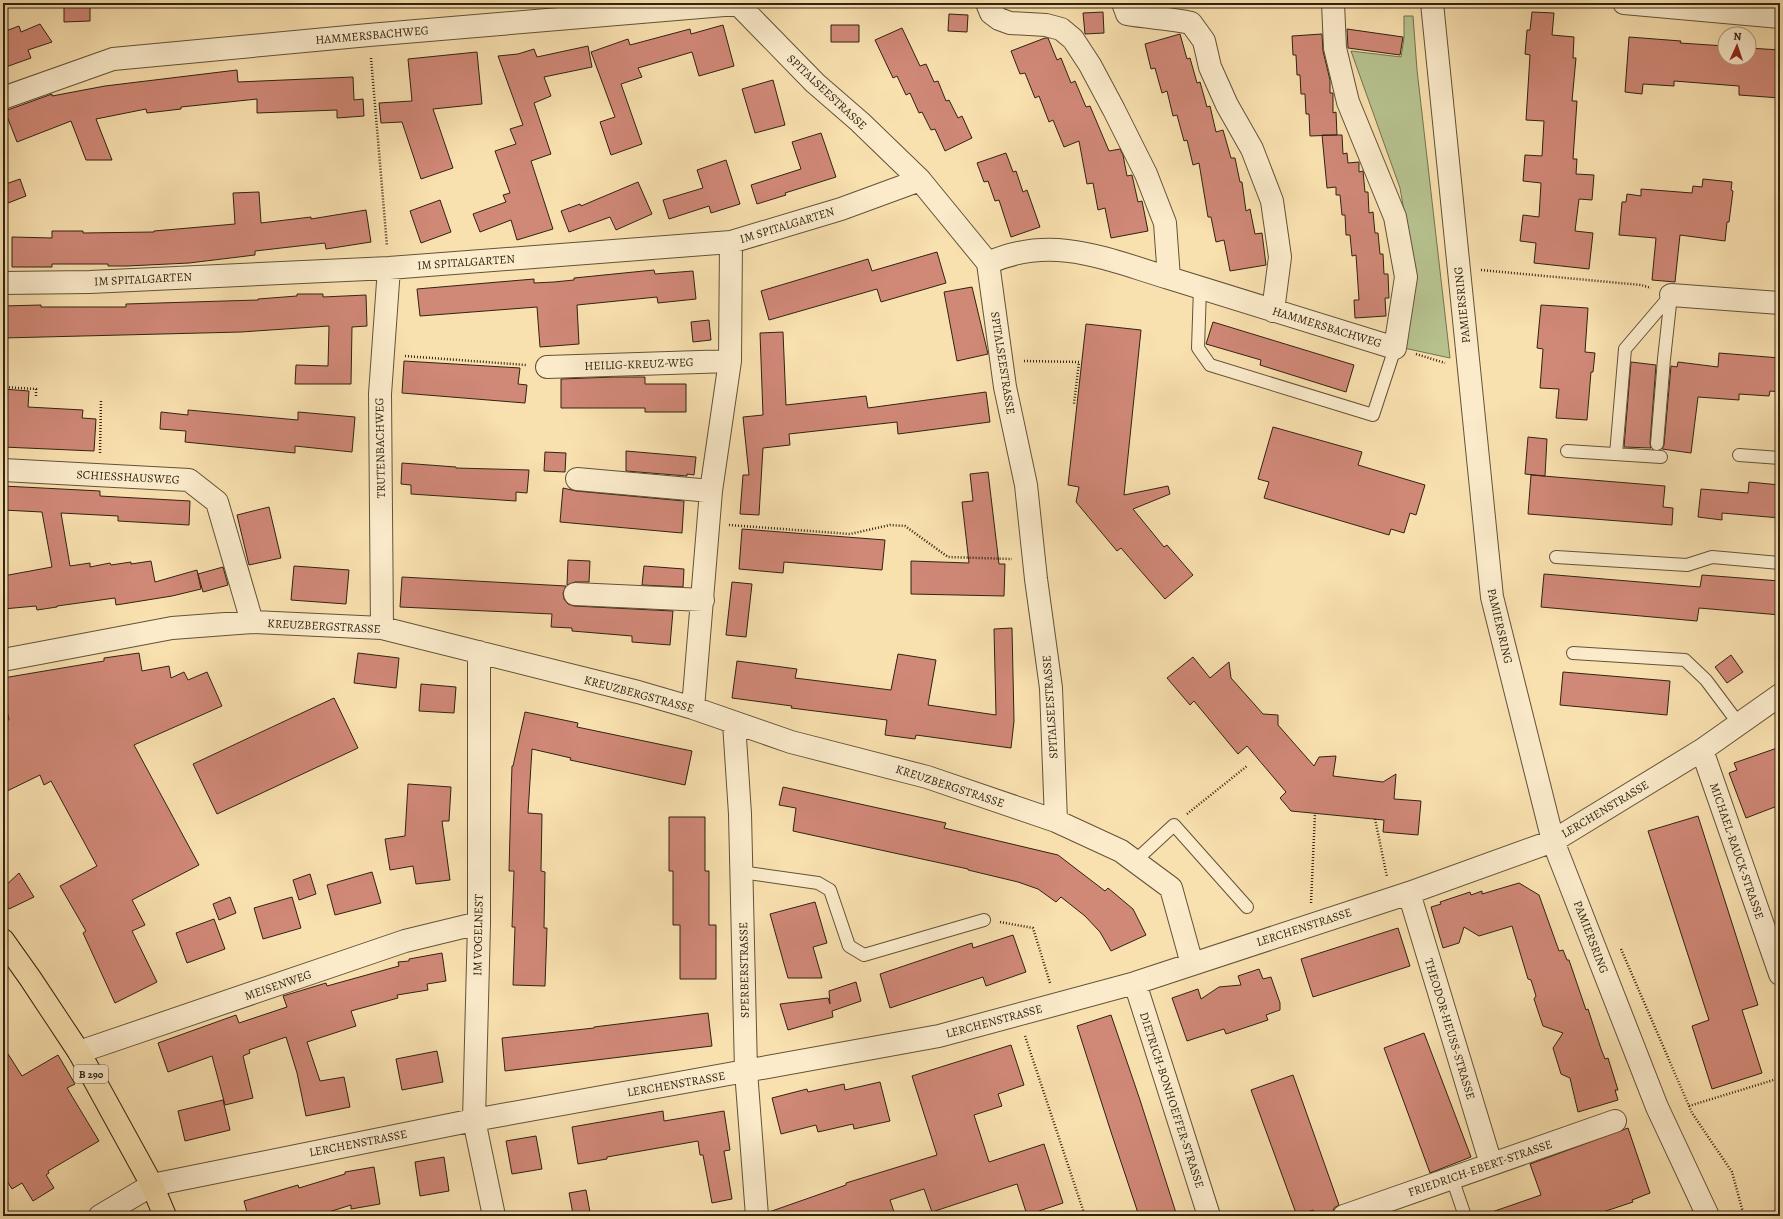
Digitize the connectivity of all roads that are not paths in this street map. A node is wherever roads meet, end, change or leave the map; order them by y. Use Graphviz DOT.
graph roads {
  1 [pos="738,3"];
  2 [pos="748,3"];
  3 [pos="987,3"];
  4 [pos="1122,3"];
  5 [pos="1333,3"];
  6 [pos="1432,3"];
  7 [pos="1624,3"];
  8 [pos="1780,16"];
  9 [pos="3,98"];
  10 [pos="920,180"];
  11 [pos="731,242"];
  12 [pos="988,263"];
  13 [pos="389,268"];
  14 [pos="1169,278"];
  15 [pos="3,283"];
  16 [pos="1200,288"];
  17 [pos="1671,294"];
  18 [pos="1780,304"];
  19 [pos="1273,310"];
  20 [pos="1395,348"];
  21 [pos="730,361"];
  22 [pos="547,367"];
  23 [pos="1657,444"];
  24 [pos="1567,451"];
  25 [pos="1616,454"];
  26 [pos="1738,455"];
  27 [pos="1661,458"];
  28 [pos="1780,458"];
  29 [pos="3,470"];
  30 [pos="577,479"];
  31 [pos="711,491"];
  32 [pos="1556,557"];
  33 [pos="1780,563"];
  34 [pos="575,594"];
  35 [pos="703,600"];
  36 [pos="252,622"];
  37 [pos="382,628"];
  38 [pos="479,652"];
  39 [pos="1574,652"];
  40 [pos="3,660"];
  41 [pos="1780,695"];
  42 [pos="693,708"];
  43 [pos="734,723"];
  44 [pos="1739,724"];
  45 [pos="1702,750"];
  46 [pos="1056,821"];
  47 [pos="1553,841"];
  48 [pos="1135,861"];
  49 [pos="741,872"];
  50 [pos="1400,896"];
  51 [pos="1247,907"];
  52 [pos="984,920"];
  53 [pos="479,923"];
  54 [pos="3,940"];
  55 [pos="1192,964"];
  56 [pos="1780,974"];
  57 [pos="1135,983"];
  58 [pos="79,1052"];
  59 [pos="746,1071"];
  60 [pos="474,1120"];
  61 [pos="1615,1121"];
  62 [pos="1491,1164"];
  63 [pos="1452,1178"];
  64 [pos="152,1185"];
  65 [pos="100,1216"];
  66 [pos="165,1216"];
  67 [pos="494,1216"];
  68 [pos="757,1216"];
  69 [pos="1209,1216"];
  70 [pos="1344,1216"];
  71 [pos="1465,1216"];
  72 [pos="1708,1216"];
  1 -- 2 [label="street, HAMMERSBACHWEG"];
  1 -- 9 [label="street, HAMMERSBACHWEG"];
  1 -- 10 [label="street, SPITALSEESTRASSE"];
  3 -- 14 [label="street"];
  4 -- 19 [label="street"];
  5 -- 20 [label="street, HAMMERSBACHWEG"];
  6 -- 47 [label="street, PAMIERSRING"];
  7 -- 8 [label="street"];
  10 -- 11 [label="street, IM SPITALGARTEN"];
  10 -- 12 [label="street, SPITALSEESTRASSE"];
  11 -- 13 [label="street, IM SPITALGARTEN"];
  11 -- 21 [label="street"];
  12 -- 14 [label="street, HAMMERSBACHWEG"];
  12 -- 46 [label="street, SPITALSEESTRASSE"];
  13 -- 15 [label="street, IM SPITALGARTEN"];
  13 -- 37 [label="street, TRUTENBACHWEG"];
  14 -- 16 [label="street, HAMMERSBACHWEG"];
  16 -- 19 [label="street, HAMMERSBACHWEG"];
  16 -- 20 [label="lane"];
  17 -- 18 [label="street"];
  17 -- 23 [label="lane"];
  17 -- 25 [label="lane"];
  19 -- 20 [label="street, HAMMERSBACHWEG"];
  21 -- 22 [label="street, HEILIG-KREUZ-WEG"];
  21 -- 31 [label="street"];
  24 -- 25 [label="lane"];
  25 -- 27 [label="lane"];
  26 -- 28 [label="lane"];
  29 -- 36 [label="street, SCHIESSHAUSWEG"];
  30 -- 31 [label="street"];
  31 -- 35 [label="street"];
  32 -- 33 [label="lane"];
  34 -- 35 [label="street"];
  35 -- 42 [label="street"];
  36 -- 37 [label="street, KREUZBERGSTRASSE"];
  36 -- 40 [label="street, KREUZBERGSTRASSE"];
  37 -- 38 [label="street, KREUZBERGSTRASSE"];
  38 -- 42 [label="street, KREUZBERGSTRASSE"];
  38 -- 53 [label="street, IM VOGELNEST"];
  39 -- 44 [label="lane"];
  41 -- 44 [label="street, LERCHENSTRASSE"];
  42 -- 43 [label="street, KREUZBERGSTRASSE"];
  43 -- 46 [label="street, KREUZBERGSTRASSE"];
  43 -- 49 [label="street, SPERBERSTRASSE"];
  44 -- 45 [label="street, LERCHENSTRASSE"];
  45 -- 47 [label="street, LERCHENSTRASSE"];
  45 -- 56 [label="street, MICHAEL-RAUCK-STRASSE"];
  46 -- 48 [label="street, KREUZBERGSTRASSE"];
  47 -- 50 [label="street, LERCHENSTRASSE"];
  47 -- 72 [label="street, PAMIERSRING"];
  48 -- 51 [label="lane"];
  48 -- 55 [label="street, KREUZBERGSTRASSE"];
  49 -- 52 [label="lane"];
  49 -- 59 [label="street, SPERBERSTRASSE"];
  50 -- 55 [label="street, LERCHENSTRASSE"];
  50 -- 62 [label="street, THEODOR-HEUSS-STRASSE"];
  53 -- 58 [label="street, MEISENWEG"];
  53 -- 60 [label="street, IM VOGELNEST"];
  54 -- 58 [label="main road, B 290"];
  55 -- 57 [label="street, LERCHENSTRASSE"];
  57 -- 59 [label="street, LERCHENSTRASSE"];
  57 -- 69 [label="street, DIETRICH-BONHOEFFER-STRASSE"];
  58 -- 64 [label="main road, B 290"];
  59 -- 60 [label="street, LERCHENSTRASSE"];
  59 -- 68 [label="street, SPERBERSTRASSE"];
  60 -- 64 [label="street, LERCHENSTRASSE"];
  60 -- 67 [label="street, IM VOGELNEST"];
  61 -- 62 [label="street, FRIEDRICH-EBERT-STRASSE"];
  62 -- 63 [label="street, FRIEDRICH-EBERT-STRASSE"];
  63 -- 70 [label="street, FRIEDRICH-EBERT-STRASSE"];
  63 -- 71 [label="lane"];
  64 -- 65 [label="street, LERCHENSTRASSE"];
  64 -- 66 [label="main road, B 290"];
}
